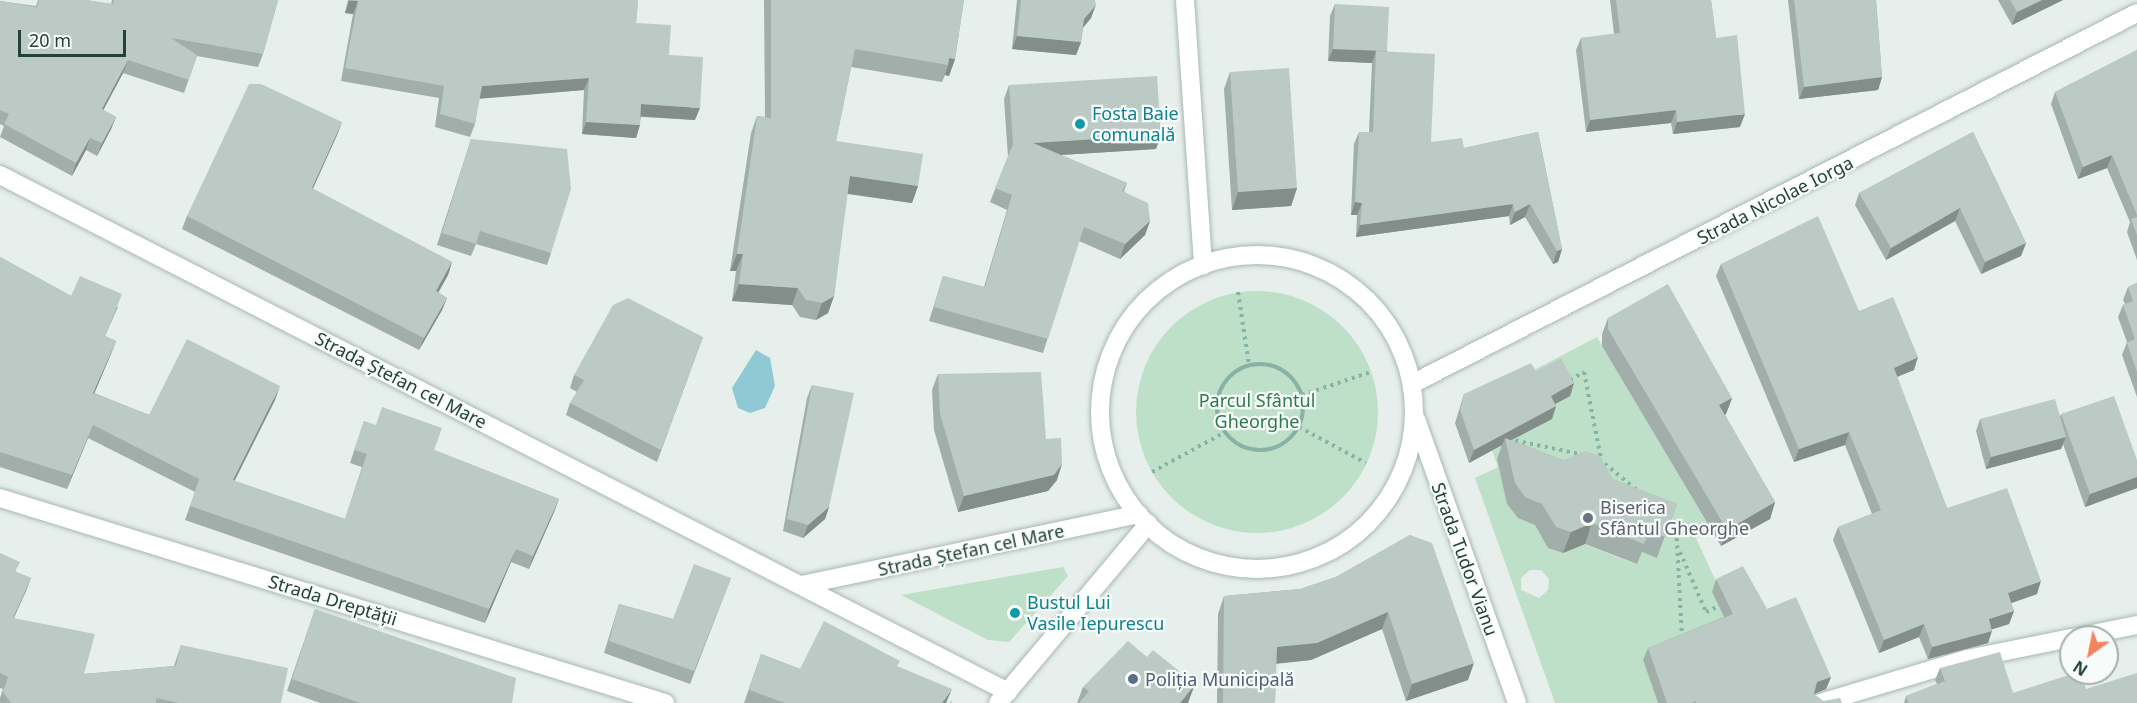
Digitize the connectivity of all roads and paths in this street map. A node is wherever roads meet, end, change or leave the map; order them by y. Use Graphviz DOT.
graph roads {
  1 [pos="1185,0"];
  2 [pos="2137,14"];
  3 [pos="0,175"];
  4 [pos="1203,265"];
  5 [pos="1238,292"];
  6 [pos="1249,365"];
  7 [pos="1371,372"];
  8 [pos="1412,384"];
  9 [pos="1563,384"];
  10 [pos="1302,395"];
  11 [pos="1414,414"];
  12 [pos="1299,427"];
  13 [pos="1225,432"];
  14 [pos="1498,437"];
  15 [pos="1601,459"];
  16 [pos="1366,463"];
  17 [pos="1152,472"];
  18 [pos="1643,495"];
  19 [pos="0,498"];
  20 [pos="1659,509"];
  21 [pos="1143,519"];
  22 [pos="1679,548"];
  23 [pos="802,585"];
  24 [pos="1719,606"];
  25 [pos="2137,625"];
  26 [pos="2119,629"];
  27 [pos="2059,640"];
  28 [pos="1682,641"];
  29 [pos="1003,697"];
  30 [pos="665,703"];
  31 [pos="1517,703"];
  32 [pos="1820,703"];
  1 -- 4 [label="street"];
  2 -- 8 [label="street, Strada Nicolae Iorga"];
  3 -- 23 [label="street, Strada Ștefan cel Mare"];
  4 -- 8 [label="street"];
  4 -- 21 [label="street"];
  5 -- 6 [label="path"];
  6 -- 10 [label="path"];
  6 -- 13 [label="path"];
  7 -- 10 [label="path"];
  8 -- 11 [label="street"];
  9 -- 15 [label="path"];
  10 -- 12 [label="path"];
  11 -- 21 [label="street"];
  11 -- 31 [label="street, Strada Tudor Vianu"];
  12 -- 13 [label="path"];
  12 -- 16 [label="path"];
  13 -- 17 [label="path"];
  14 -- 15 [label="path"];
  15 -- 18 [label="path"];
  19 -- 30 [label="street, Strada Dreptății"];
  20 -- 22 [label="path"];
  21 -- 23 [label="street, Strada Ștefan cel Mare"];
  21 -- 29 [label="street"];
  22 -- 24 [label="path"];
  22 -- 28 [label="path"];
  23 -- 29 [label="street, Strada Ștefan cel Mare"];
  25 -- 26 [label="street"];
  27 -- 32 [label="street"];
}
